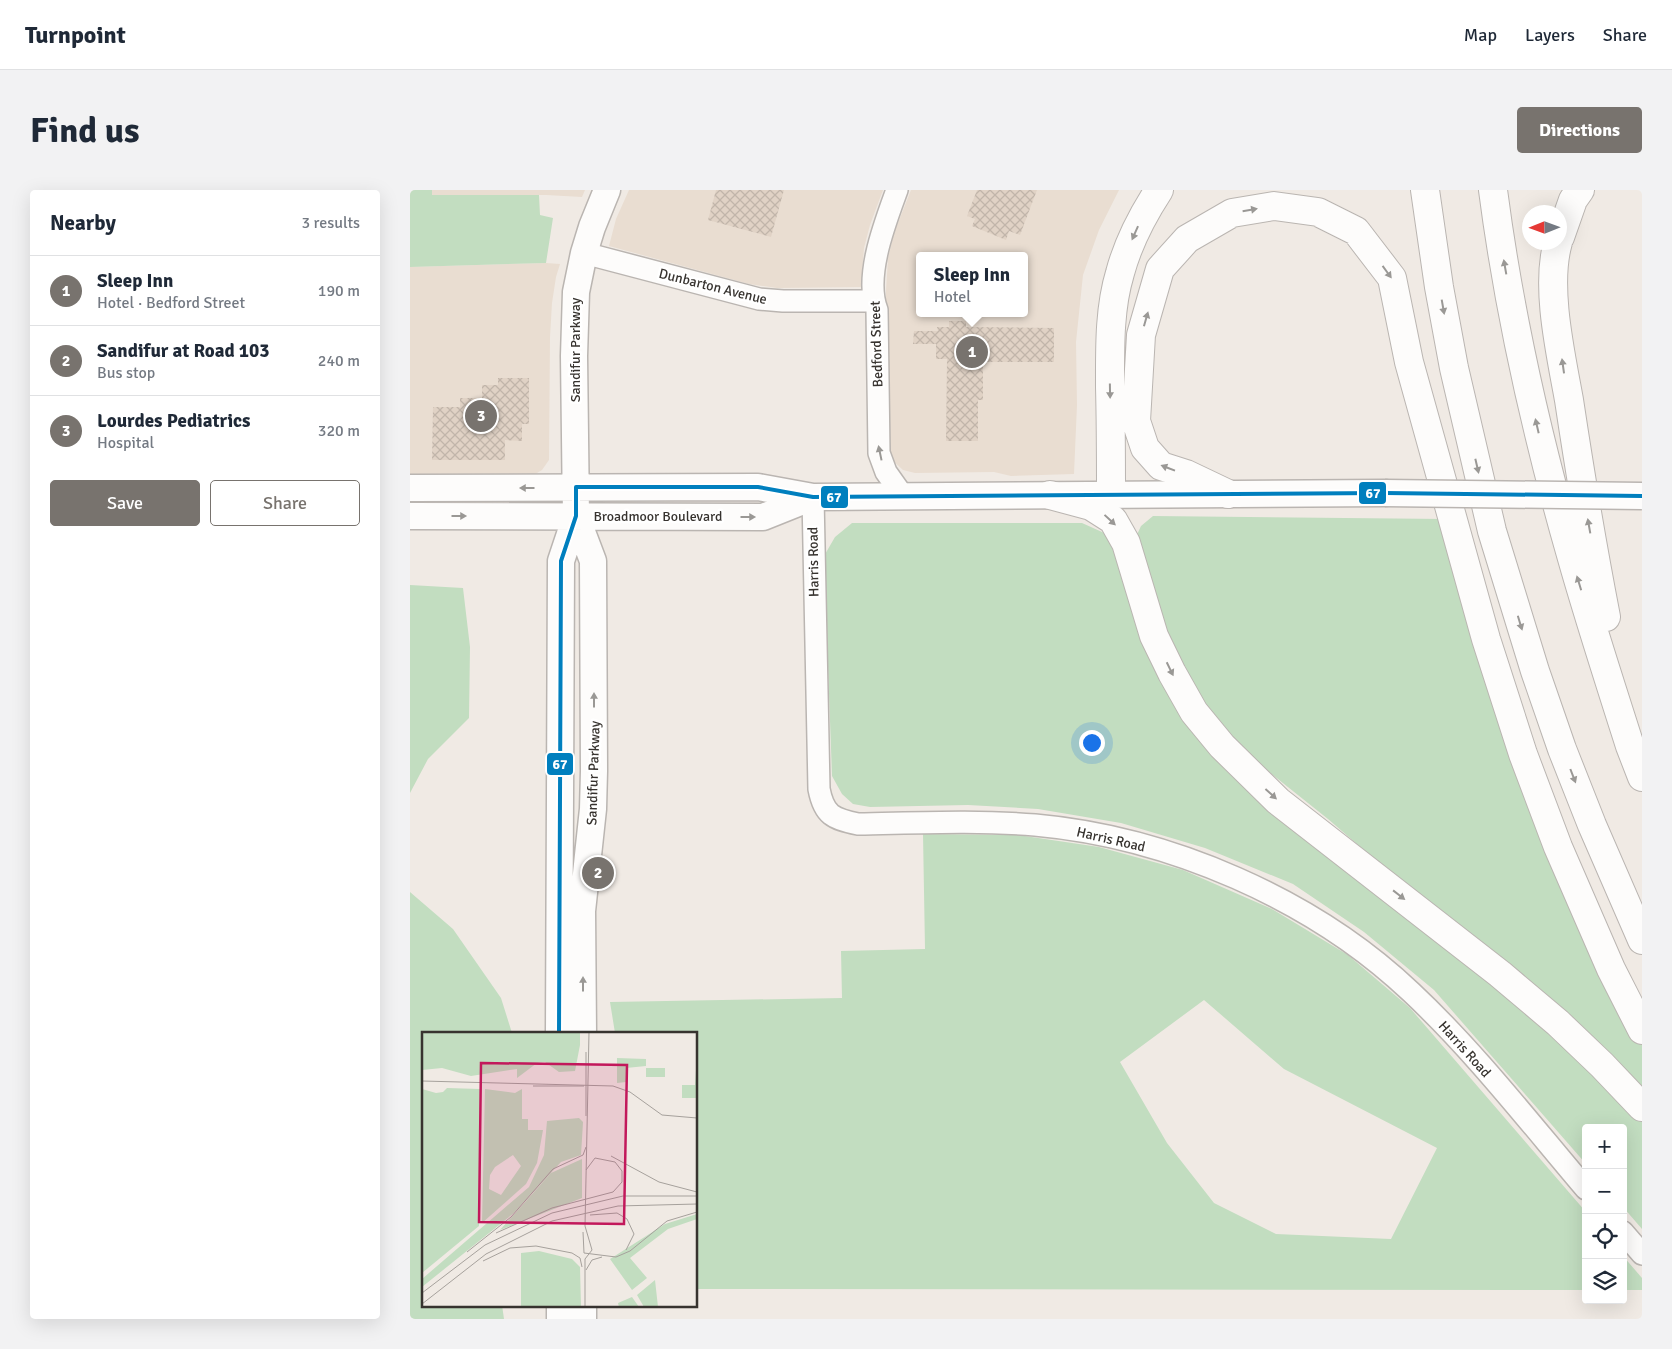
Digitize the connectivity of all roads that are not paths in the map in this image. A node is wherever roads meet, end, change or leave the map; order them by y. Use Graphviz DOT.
graph roads {
  1 [pos="607,190"];
  2 [pos="897,190"];
  3 [pos="1159,190"];
  4 [pos="1425,190"];
  5 [pos="1493,190"];
  6 [pos="1580,190"];
  7 [pos="1567,217"];
  8 [pos="1556,250"];
  9 [pos="584,253"];
  10 [pos="874,301"];
  11 [pos="576,487"];
  12 [pos="410,488"];
  13 [pos="1228,494"];
  14 [pos="1050,495"];
  15 [pos="1111,495"];
  16 [pos="902,496"];
  17 [pos="1642,496"];
  18 [pos="813,497"];
  19 [pos="410,516"];
  20 [pos="576,516"];
  21 [pos="1630,746"];
  22 [pos="1642,776"];
  23 [pos="1642,940"];
  24 [pos="1642,1030"];
  25 [pos="559,1032"];
  26 [pos="583,1032"];
  27 [pos="1642,1106"];
  28 [pos="1582,1184"];
  29 [pos="1627,1237"];
  30 [pos="1642,1254"];
  31 [pos="560,1306"];
  32 [pos="583,1306"];
  33 [pos="560,1319"];
  34 [pos="583,1319"];
  1 -- 9 [label="main road, Sandifur Parkway"];
  2 -- 10 [label="street, Bedford Street"];
  3 -- 15 [label="highway, one-way"];
  4 -- 23 [label="highway, one-way"];
  21 -- 5 [label="highway, one-way"];
  6 -- 7 [label="highway"];
  21 -- 8 [label="highway, one-way"];
  9 -- 10 [label="street, Dunbarton Avenue"];
  9 -- 11 [label="main road, Sandifur Parkway"];
  16 -- 10 [label="street, Bedford Street, one-way"];
  11 -- 12 [label="main road, Broadmoor Boulevard, one-way"];
  11 -- 18 [label="main road, Broadmoor Boulevard"];
  11 -- 20 [label="main road, Sandifur Parkway"];
  13 -- 15 [label="main road, Broadmoor Boulevard"];
  13 -- 17 [label="main road, Broadmoor Boulevard, bridge"];
  13 -- 24 [label="highway, one-way"];
  14 -- 15 [label="main road, Broadmoor Boulevard"];
  14 -- 16 [label="main road, Broadmoor Boulevard"];
  14 -- 27 [label="highway, one-way"];
  16 -- 18 [label="main road, Broadmoor Boulevard"];
  20 -- 18 [label="main road, Broadmoor Boulevard, one-way"];
  18 -- 28 [label="street, Harris Road"];
  19 -- 20 [label="main road, Broadmoor Boulevard, one-way"];
  20 -- 25 [label="main road, Sandifur Parkway"];
  26 -- 20 [label="main road, Sandifur Parkway, one-way"];
  21 -- 22 [label="highway"];
  29 -- 30 [label="street"];
  31 -- 33 [label="main road"];
  32 -- 34 [label="main road"];
}
